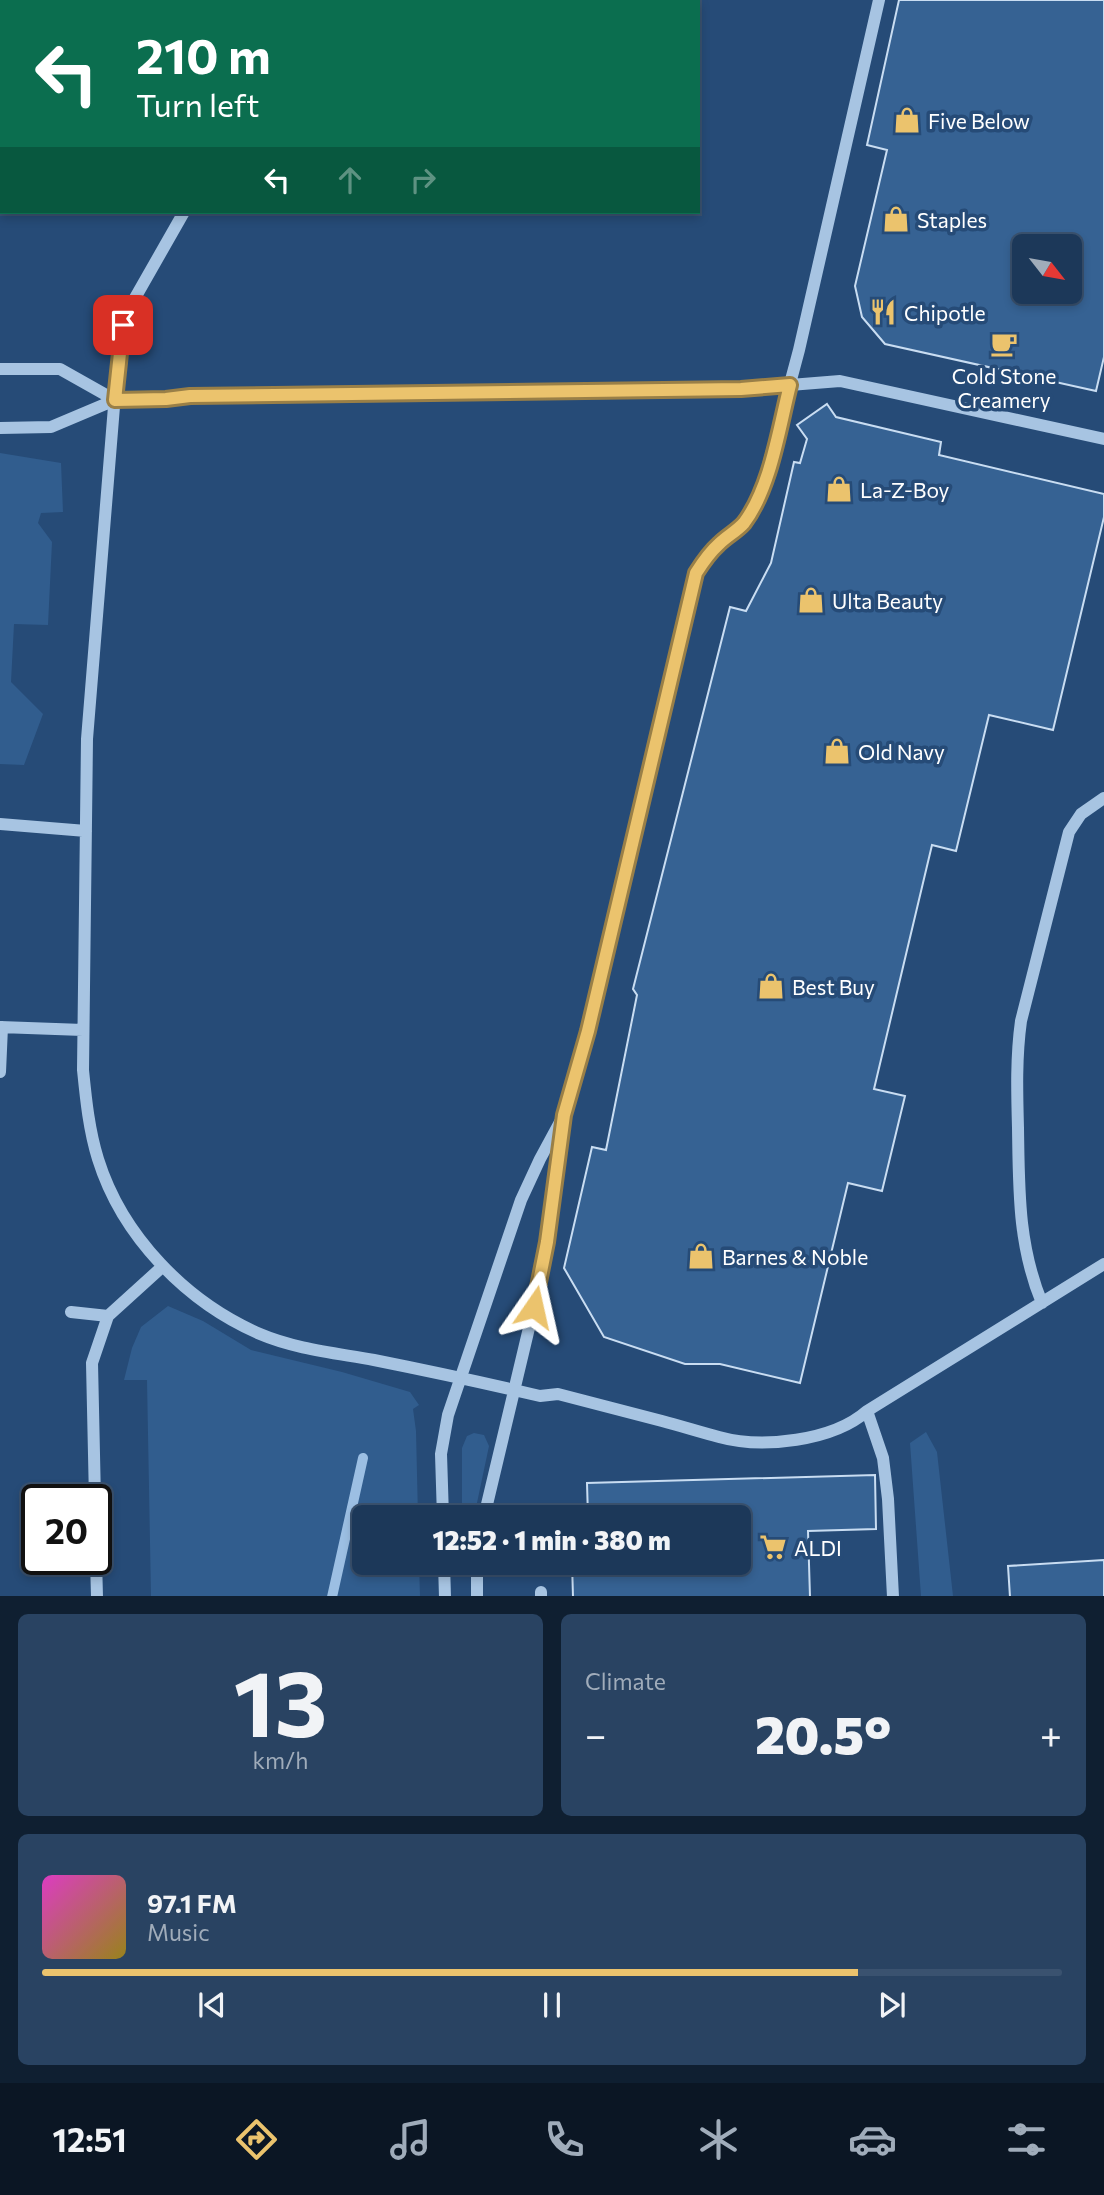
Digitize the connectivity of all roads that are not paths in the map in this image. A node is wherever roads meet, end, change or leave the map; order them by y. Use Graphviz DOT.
graph roads {
  1 [pos="879,0"];
  2 [pos="183,214"];
  3 [pos="0,369"];
  4 [pos="790,385"];
  5 [pos="115,400"];
  6 [pos="0,428"];
  7 [pos="1104,439"];
  8 [pos="1104,799"];
  9 [pos="0,824"];
  10 [pos="86,831"];
  11 [pos="1,1027"];
  12 [pos="83,1030"];
  13 [pos="0,1072"];
  14 [pos="564,1115"];
  15 [pos="1104,1264"];
  16 [pos="162,1267"];
  17 [pos="1042,1303"];
  18 [pos="71,1312"];
  19 [pos="108,1316"];
  20 [pos="459,1379"];
  21 [pos="514,1390"];
  22 [pos="867,1411"];
  23 [pos="95,1484"];
  24 [pos="443,1505"];
  25 [pos="487,1505"];
  26 [pos="96,1575"];
  27 [pos="444,1575"];
  28 [pos="477,1575"];
  29 [pos="97,1596"];
  30 [pos="445,1596"];
  31 [pos="477,1596"];
  32 [pos="893,1596"];
  1 -- 4 [label="lane"];
  2 -- 5 [label="lane"];
  3 -- 5 [label="lane"];
  4 -- 5 [label="lane"];
  4 -- 7 [label="lane"];
  4 -- 14 [label="lane"];
  5 -- 6 [label="lane"];
  5 -- 10 [label="lane"];
  8 -- 17 [label="lane"];
  9 -- 10 [label="lane"];
  10 -- 12 [label="lane"];
  11 -- 12 [label="lane"];
  11 -- 13 [label="lane"];
  12 -- 16 [label="lane"];
  14 -- 20 [label="lane"];
  14 -- 21 [label="lane"];
  15 -- 17 [label="lane"];
  16 -- 19 [label="lane"];
  16 -- 20 [label="lane"];
  17 -- 22 [label="lane"];
  18 -- 19 [label="lane"];
  19 -- 23 [label="lane"];
  20 -- 21 [label="lane"];
  20 -- 24 [label="lane"];
  21 -- 22 [label="lane"];
  21 -- 25 [label="lane"];
  22 -- 32 [label="lane"];
  26 -- 29 [label="lane"];
  27 -- 30 [label="lane"];
  28 -- 31 [label="lane"];
}
